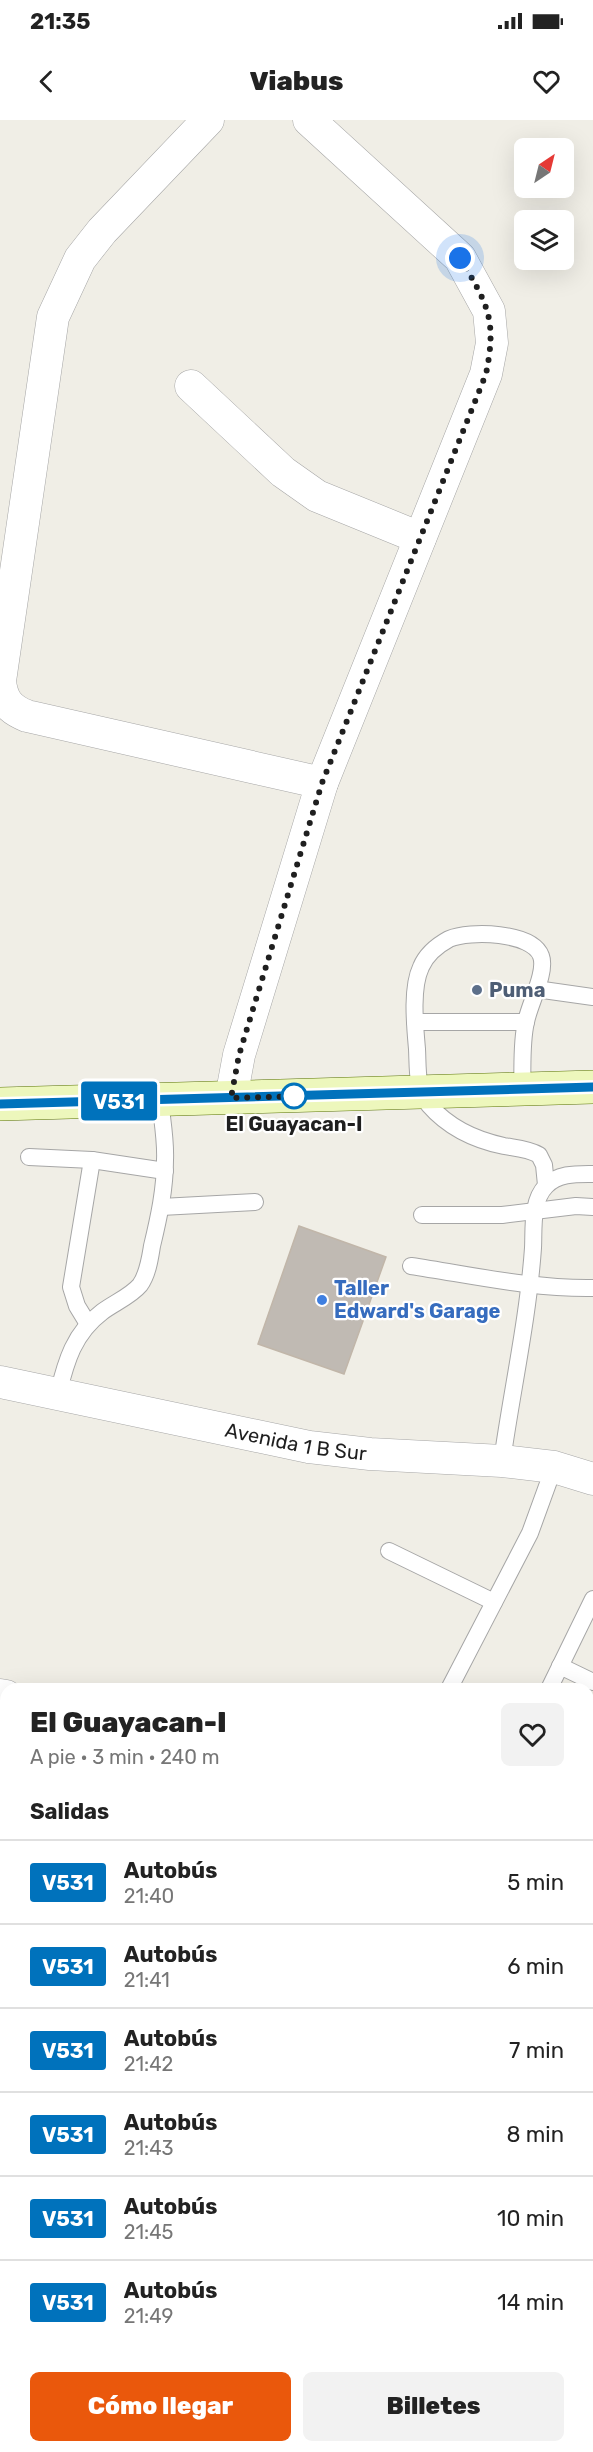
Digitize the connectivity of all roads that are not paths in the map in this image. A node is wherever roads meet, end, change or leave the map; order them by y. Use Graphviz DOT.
graph roads {
  1 [pos="208,120"];
  2 [pos="309,120"];
  3 [pos="191,386"];
  4 [pos="420,538"];
  5 [pos="322,783"];
  6 [pos="536,989"];
  7 [pos="593,997"];
  8 [pos="415,1022"];
  9 [pos="526,1022"];
  10 [pos="593,1087"];
  11 [pos="522,1090"];
  12 [pos="422,1092"];
  13 [pos="231,1098"];
  14 [pos="160,1100"];
  15 [pos="0,1104"];
  16 [pos="29,1157"];
  17 [pos="92,1160"];
  18 [pos="165,1171"];
  19 [pos="593,1174"];
  20 [pos="546,1185"];
  21 [pos="255,1202"];
  22 [pos="161,1207"];
  23 [pos="593,1207"];
  24 [pos="535,1211"];
  25 [pos="422,1215"];
  26 [pos="411,1266"];
  27 [pos="530,1285"];
  28 [pos="593,1288"];
  29 [pos="88,1324"];
  30 [pos="0,1382"];
  31 [pos="58,1394"];
  32 [pos="502,1461"];
  33 [pos="554,1467"];
  34 [pos="593,1479"];
  35 [pos="388,1551"];
  36 [pos="593,1599"];
  37 [pos="494,1602"];
  38 [pos="560,1666"];
  39 [pos="593,1682"];
  40 [pos="451,1683"];
  41 [pos="552,1683"];
  1 -- 5 [label="street"];
  2 -- 4 [label="street"];
  3 -- 4 [label="street"];
  4 -- 5 [label="street"];
  5 -- 13 [label="street"];
  6 -- 7 [label="lane"];
  6 -- 8 [label="lane"];
  6 -- 9 [label="lane"];
  8 -- 9 [label="lane"];
  8 -- 12 [label="lane"];
  9 -- 11 [label="lane"];
  10 -- 11 [label="main road"];
  11 -- 12 [label="main road"];
  12 -- 13 [label="main road"];
  12 -- 20 [label="lane"];
  13 -- 14 [label="main road"];
  14 -- 15 [label="main road"];
  14 -- 18 [label="lane"];
  16 -- 17 [label="lane"];
  17 -- 18 [label="lane"];
  17 -- 29 [label="lane"];
  18 -- 22 [label="lane"];
  19 -- 20 [label="lane"];
  20 -- 24 [label="lane"];
  21 -- 22 [label="lane"];
  22 -- 29 [label="lane"];
  23 -- 24 [label="lane"];
  24 -- 25 [label="lane"];
  24 -- 27 [label="lane"];
  26 -- 27 [label="lane"];
  27 -- 28 [label="lane"];
  27 -- 32 [label="lane"];
  29 -- 31 [label="lane"];
  30 -- 31 [label="street, Avenida 1 B Sur"];
  31 -- 32 [label="street, Avenida 1 B Sur"];
  32 -- 33 [label="street, Avenida 1 B Sur"];
  33 -- 34 [label="street, Avenida 1 B Sur"];
  33 -- 37 [label="lane"];
  35 -- 37 [label="lane"];
  36 -- 38 [label="lane"];
  37 -- 40 [label="lane"];
  38 -- 39 [label="lane"];
  38 -- 41 [label="lane"];
}
